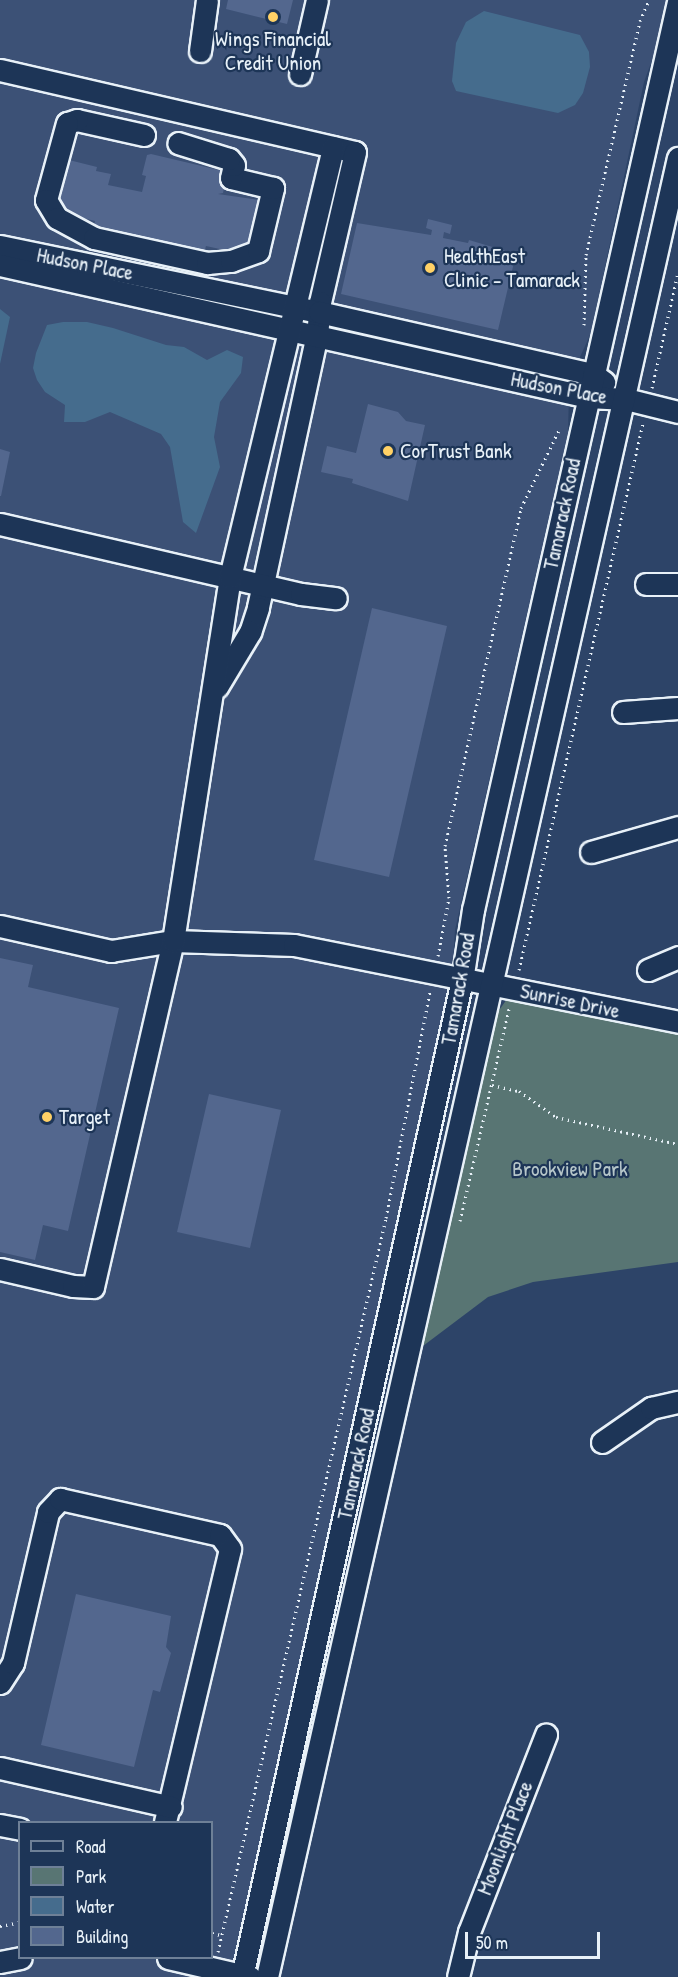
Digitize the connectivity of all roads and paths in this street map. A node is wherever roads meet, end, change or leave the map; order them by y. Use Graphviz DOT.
graph roads {
  1 [pos="207,0"];
  2 [pos="317,0"];
  3 [pos="649,0"];
  4 [pos="678,2"];
  5 [pos="200,51"];
  6 [pos="0,70"];
  7 [pos="300,74"];
  8 [pos="144,135"];
  9 [pos="178,143"];
  10 [pos="333,147"];
  11 [pos="678,158"];
  12 [pos="0,246"];
  13 [pos="0,265"];
  14 [pos="678,273"];
  15 [pos="295,306"];
  16 [pos="319,312"];
  17 [pos="288,327"];
  18 [pos="583,332"];
  19 [pos="317,334"];
  20 [pos="656,369"];
  21 [pos="593,374"];
  22 [pos="588,397"];
  23 [pos="626,399"];
  24 [pos="678,412"];
  25 [pos="561,427"];
  26 [pos="641,435"];
  27 [pos="0,524"];
  28 [pos="230,577"];
  29 [pos="646,584"];
  30 [pos="678,584"];
  31 [pos="263,585"];
  32 [pos="336,598"];
  33 [pos="214,692"];
  34 [pos="678,708"];
  35 [pos="622,712"];
  36 [pos="678,827"];
  37 [pos="591,852"];
  38 [pos="0,926"];
  39 [pos="442,938"];
  40 [pos="173,941"];
  41 [pos="678,957"];
  42 [pos="519,968"];
  43 [pos="648,970"];
  44 [pos="462,981"];
  45 [pos="491,986"];
  46 [pos="430,994"];
  47 [pos="678,1022"];
  48 [pos="492,1085"];
  49 [pos="678,1144"];
  50 [pos="0,1269"];
  51 [pos="678,1402"];
  52 [pos="602,1442"];
  53 [pos="0,1683"];
  54 [pos="546,1734"];
  55 [pos="0,1768"];
  56 [pos="168,1815"];
  57 [pos="0,1825"];
  58 [pos="18,1829"];
  59 [pos="18,1922"];
  60 [pos="0,1926"];
  61 [pos="213,1933"];
  62 [pos="221,1935"];
  63 [pos="18,1959"];
  64 [pos="172,1959"];
  65 [pos="0,1962"];
  66 [pos="214,1969"];
  67 [pos="244,1976"];
  68 [pos="267,1977"];
  69 [pos="458,1977"];
  1 -- 5 [label="street"];
  2 -- 7 [label="street"];
  3 -- 18 [label="path"];
  4 -- 21 [label="street, Tamarack Road"];
  6 -- 10 [label="street"];
  8 -- 9 [label="street"];
  10 -- 15 [label="street"];
  10 -- 16 [label="street"];
  11 -- 23 [label="street, Tamarack Road"];
  12 -- 15 [label="street, Hudson Place"];
  13 -- 17 [label="street, Hudson Place"];
  14 -- 20 [label="path"];
  15 -- 16 [label="street, Hudson Place"];
  15 -- 17 [label="street"];
  16 -- 19 [label="street"];
  16 -- 21 [label="street, Hudson Place"];
  17 -- 19 [label="street, Hudson Place"];
  17 -- 28 [label="street"];
  19 -- 22 [label="street, Hudson Place"];
  19 -- 31 [label="street"];
  21 -- 22 [label="street, Tamarack Road"];
  21 -- 23 [label="street, Hudson Place"];
  22 -- 23 [label="street, Hudson Place"];
  22 -- 44 [label="street, Tamarack Road"];
  23 -- 24 [label="street"];
  23 -- 45 [label="street, Tamarack Road"];
  25 -- 39 [label="path"];
  26 -- 42 [label="path"];
  27 -- 28 [label="street"];
  28 -- 31 [label="street"];
  28 -- 33 [label="street"];
  29 -- 30 [label="street"];
  31 -- 32 [label="street"];
  31 -- 33 [label="street"];
  33 -- 40 [label="street"];
  34 -- 35 [label="street"];
  36 -- 37 [label="street"];
  38 -- 40 [label="street, Sunrise Drive"];
  40 -- 44 [label="street, Sunrise Drive"];
  40 -- 50 [label="street"];
  41 -- 43 [label="street"];
  44 -- 45 [label="street, Sunrise Drive"];
  44 -- 67 [label="street, Tamarack Road"];
  45 -- 47 [label="street, Sunrise Drive"];
  45 -- 68 [label="street, Tamarack Road"];
  46 -- 62 [label="path"];
  48 -- 49 [label="path"];
  51 -- 52 [label="street"];
  53 -- 56 [label="street"];
  54 -- 69 [label="street, Moonlight Place"];
  55 -- 56 [label="street"];
  57 -- 58 [label="street"];
  59 -- 60 [label="path"];
  61 -- 62 [label="path"];
  62 -- 66 [label="path"];
  63 -- 65 [label="street"];
  64 -- 66 [label="street"];
  66 -- 67 [label="street"];
}
